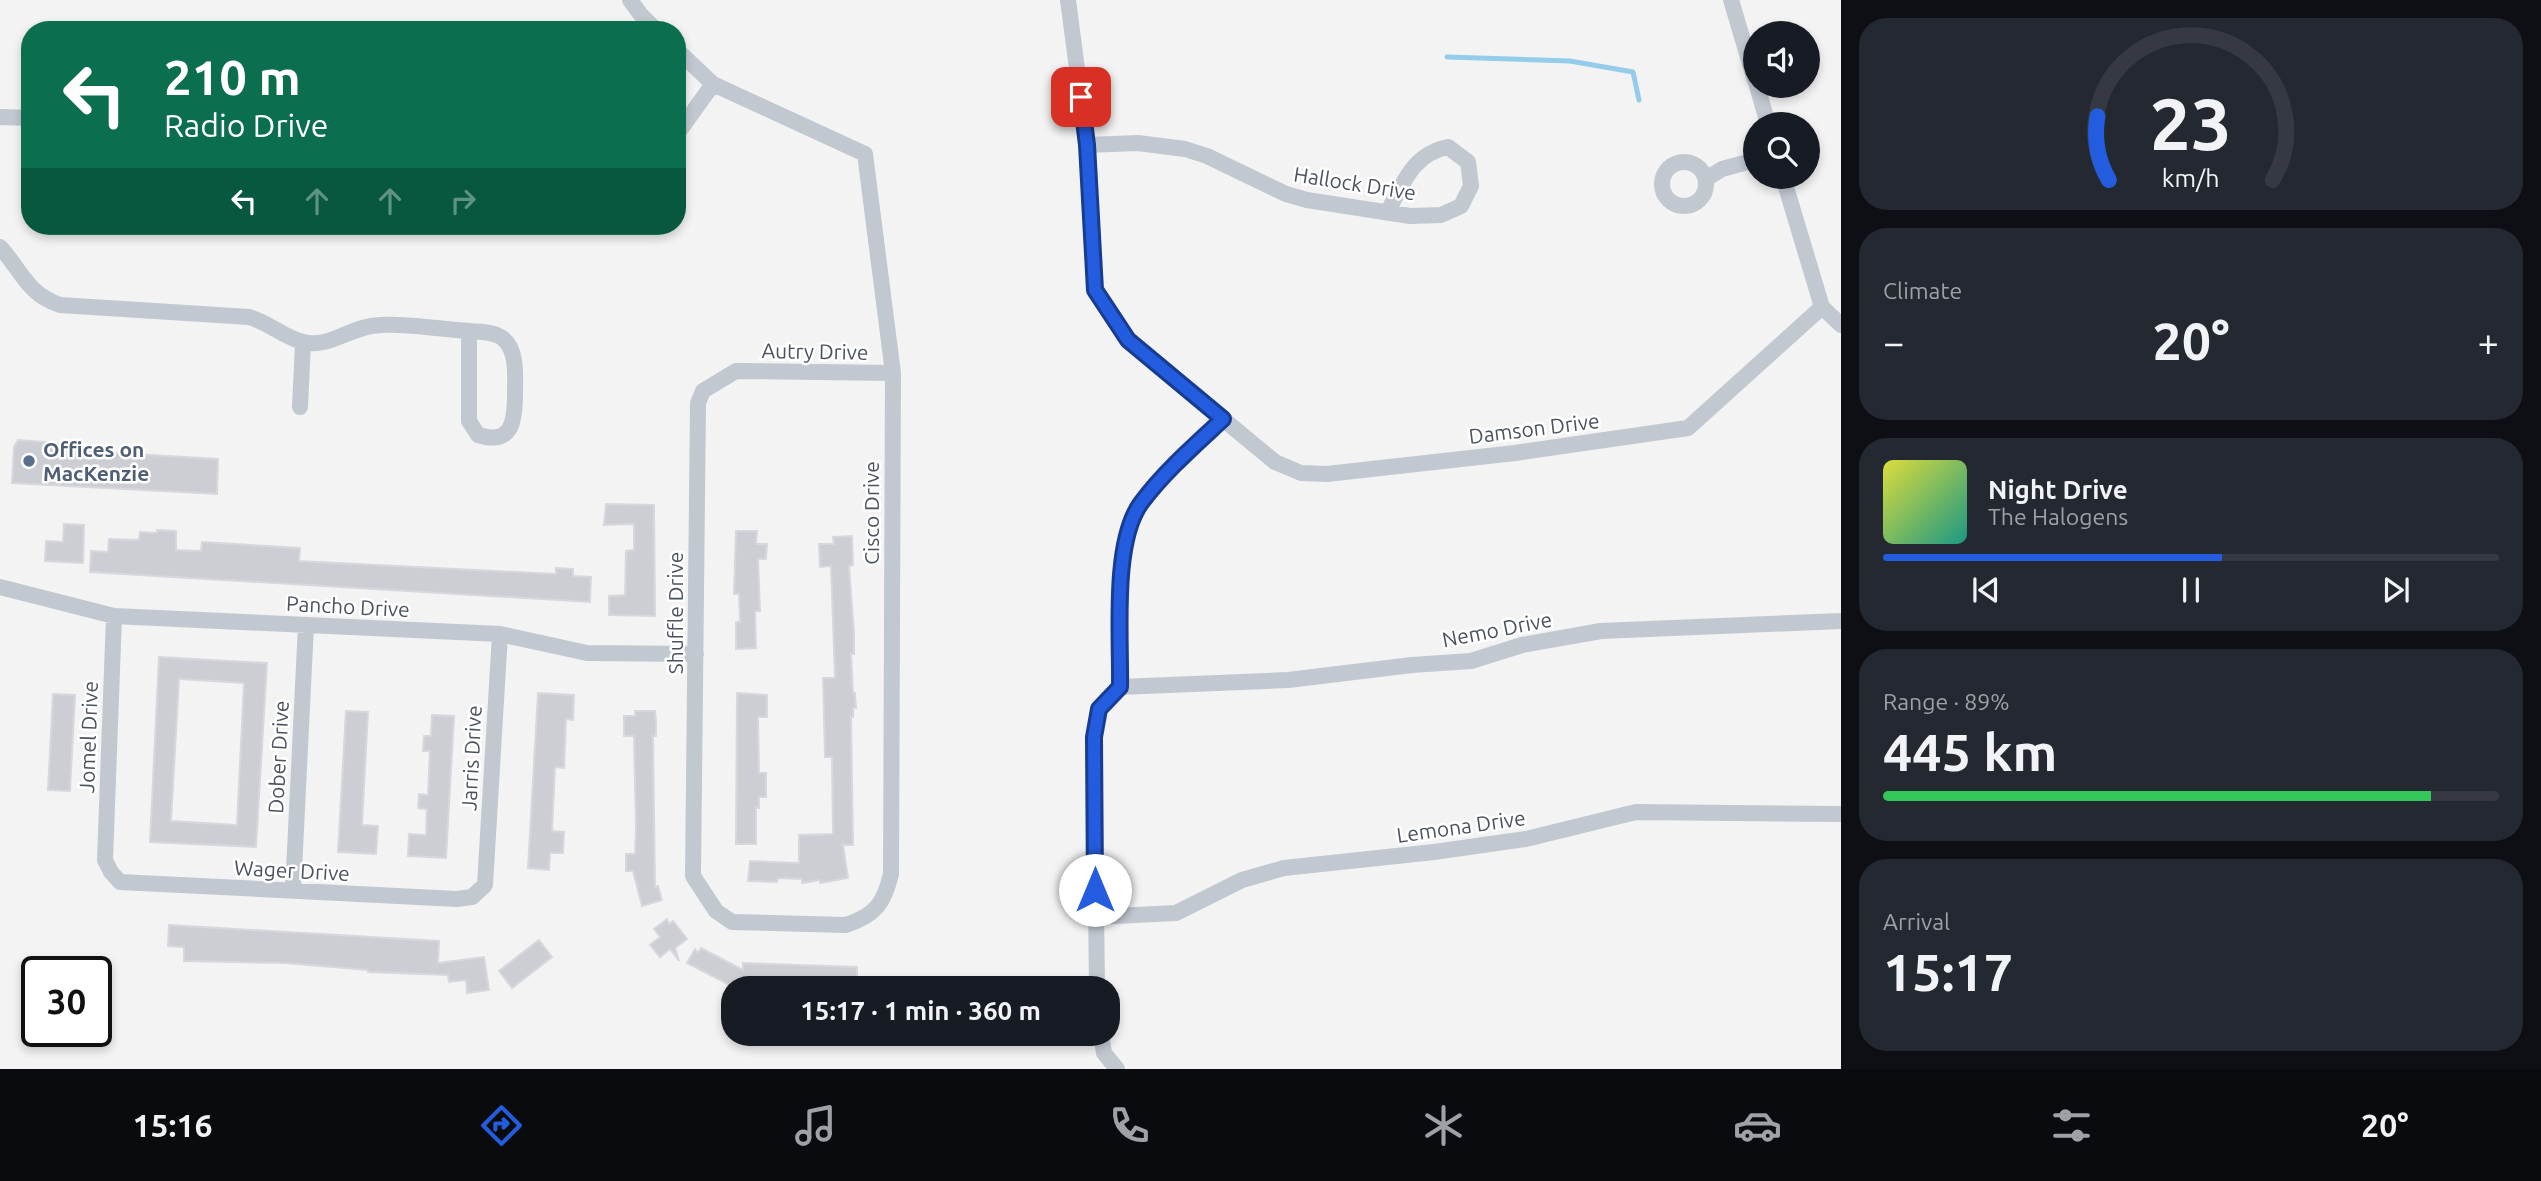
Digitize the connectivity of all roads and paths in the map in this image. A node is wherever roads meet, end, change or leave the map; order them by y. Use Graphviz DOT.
graph roads {
  1 [pos="631,0"];
  2 [pos="1068,0"];
  3 [pos="1731,0"];
  4 [pos="647,21"];
  5 [pos="1743,40"];
  6 [pos="686,58"];
  7 [pos="713,84"];
  8 [pos="0,117"];
  9 [pos="21,118"];
  10 [pos="686,122"];
  11 [pos="1087,145"];
  12 [pos="1743,163"];
  13 [pos="1706,179"];
  14 [pos="1787,189"];
  15 [pos="1388,211"];
  16 [pos="0,247"];
  17 [pos="1822,307"];
  18 [pos="1841,325"];
  19 [pos="468,331"];
  20 [pos="303,342"];
  21 [pos="736,371"];
  22 [pos="893,373"];
  23 [pos="300,407"];
  24 [pos="1223,419"];
  25 [pos="0,587"];
  26 [pos="114,615"];
  27 [pos="1841,621"];
  28 [pos="306,625"];
  29 [pos="500,634"];
  30 [pos="696,654"];
  31 [pos="1120,687"];
  32 [pos="1841,814"];
  33 [pos="105,860"];
  34 [pos="693,876"];
  35 [pos="485,885"];
  36 [pos="293,891"];
  37 [pos="1095,917"];
  38 [pos="1097,976"];
  39 [pos="1103,1046"];
  40 [pos="1117,1069"];
  1 -- 4 [label="street"];
  2 -- 11 [label="street, Damson Drive"];
  3 -- 5 [label="street"];
  6 -- 7 [label="street"];
  7 -- 10 [label="street"];
  7 -- 22 [label="street, Cisco Drive"];
  8 -- 9 [label="street"];
  11 -- 15 [label="street, Hallock Drive"];
  11 -- 24 [label="street, Damson Drive"];
  12 -- 13 [label="street"];
  14 -- 17 [label="street"];
  16 -- 20 [label="street"];
  17 -- 18 [label="street"];
  17 -- 24 [label="street, Damson Drive"];
  19 -- 19 [label="street"];
  19 -- 20 [label="street"];
  20 -- 23 [label="street"];
  21 -- 22 [label="street, Autry Drive"];
  21 -- 30 [label="street, Shuffle Drive"];
  22 -- 34 [label="street, Cisco Drive"];
  24 -- 31 [label="street"];
  25 -- 26 [label="street, Pancho Drive"];
  26 -- 28 [label="street, Pancho Drive"];
  26 -- 33 [label="street, Jomel Drive"];
  27 -- 31 [label="street, Nemo Drive"];
  28 -- 29 [label="street, Pancho Drive"];
  28 -- 36 [label="street, Dober Drive"];
  29 -- 30 [label="street, Pancho Drive"];
  29 -- 35 [label="street, Jarris Drive"];
  30 -- 34 [label="street, Shuffle Drive"];
  31 -- 37 [label="street"];
  32 -- 37 [label="street, Lemona Drive"];
  33 -- 36 [label="street, Wager Drive"];
  35 -- 36 [label="street, Wager Drive"];
  37 -- 38 [label="street"];
  39 -- 40 [label="street"];
}
